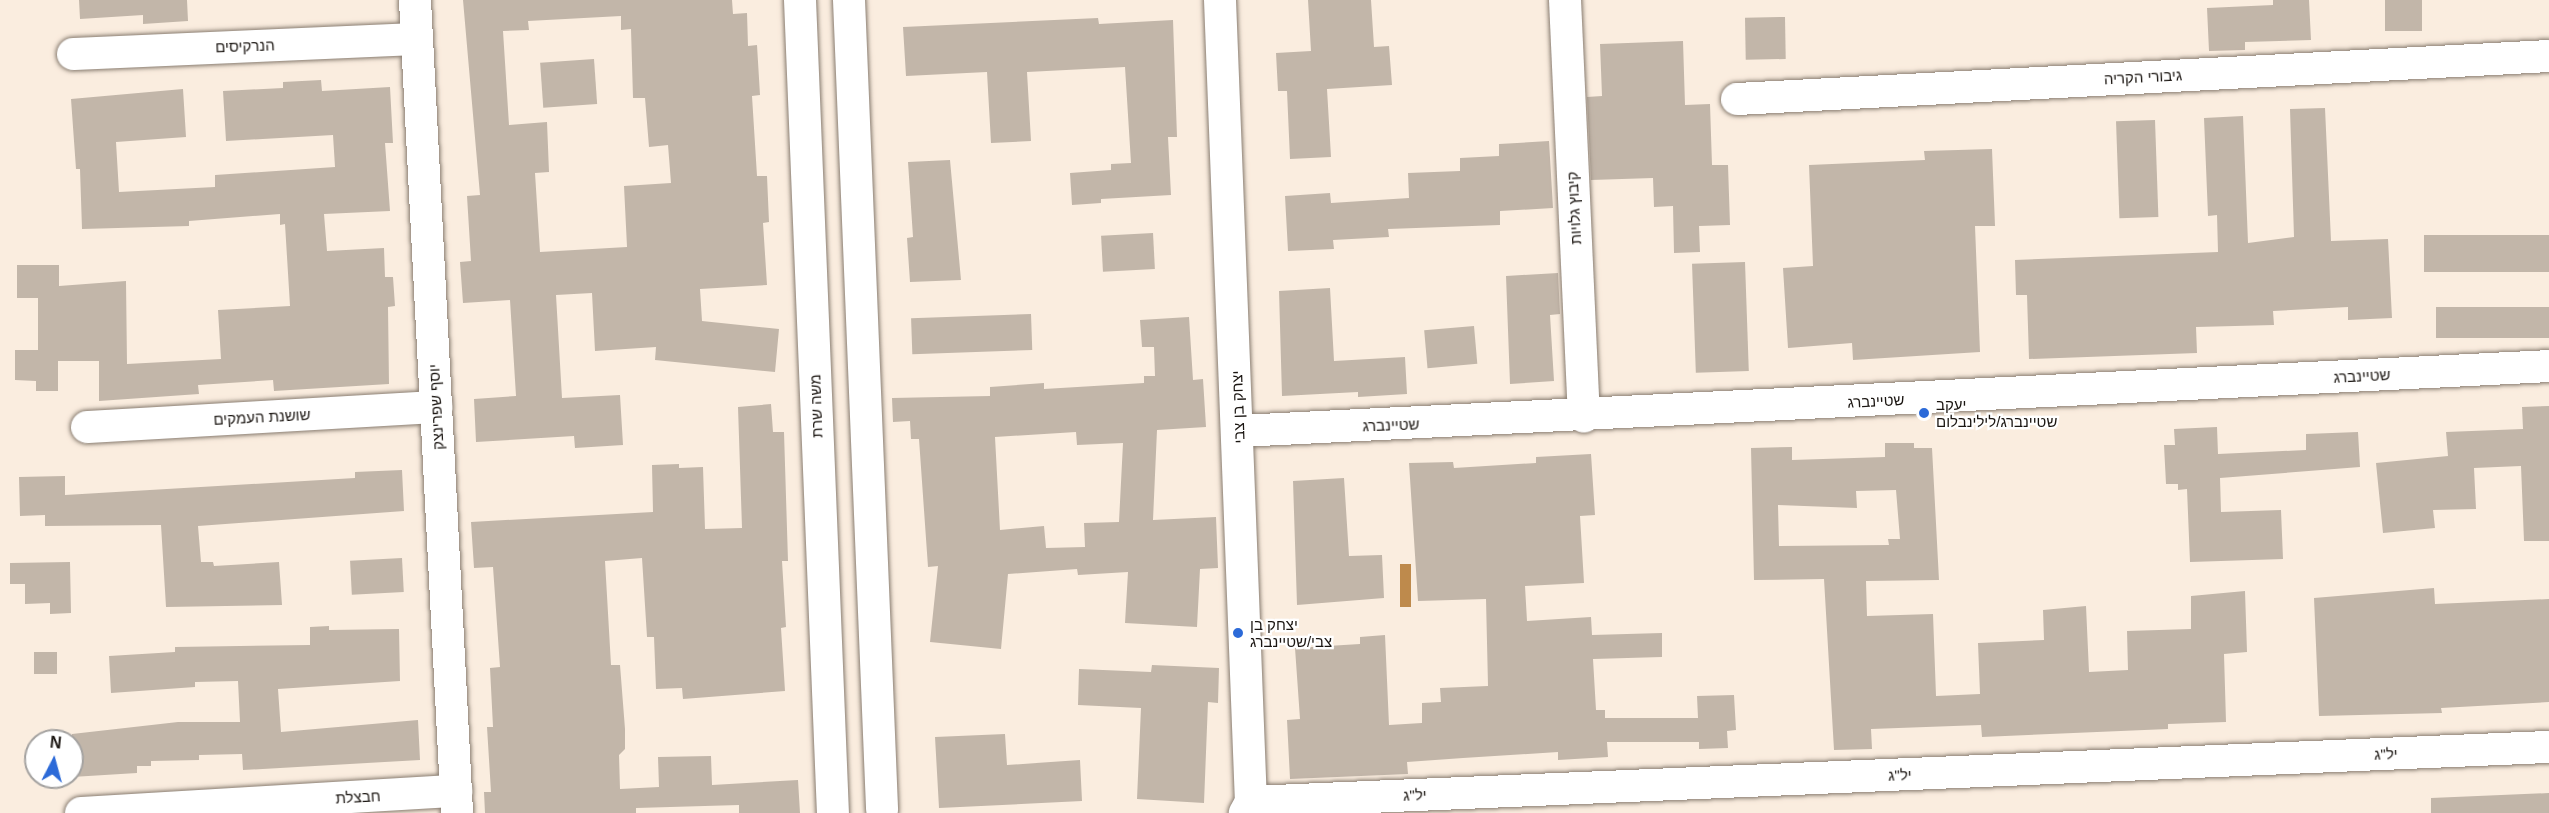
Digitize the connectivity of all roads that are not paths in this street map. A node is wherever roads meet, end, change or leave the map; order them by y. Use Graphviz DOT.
graph roads {
  1 [pos="416,0"];
  2 [pos="800,0"];
  3 [pos="849,0"];
  4 [pos="1220,0"];
  5 [pos="1565,0"];
  6 [pos="417,39"];
  7 [pos="73,54"];
  8 [pos="2549,56"];
  9 [pos="1737,99"];
  10 [pos="2549,366"];
  11 [pos="436,407"];
  12 [pos="1584,417"];
  13 [pos="87,427"];
  14 [pos="1240,431"];
  15 [pos="2549,747"];
  16 [pos="457,802"];
  17 [pos="1248,808"];
  18 [pos="884,811"];
  19 [pos="81,813"];
  20 [pos="832,813"];
  1 -- 6 [label="street, יוסף שפרינצק"];
  2 -- 20 [label="street, משה שרת"];
  3 -- 18 [label="street"];
  4 -- 14 [label="street, יצחק בן צבי"];
  5 -- 12 [label="street, קיבוץ גלויות"];
  6 -- 7 [label="street, הנרקיסים"];
  6 -- 11 [label="street, יוסף שפרינצק"];
  8 -- 9 [label="street, גיבורי הקריה"];
  10 -- 12 [label="street, שטיינברג"];
  11 -- 13 [label="street, שושנת העמקים"];
  11 -- 16 [label="street, יוסף שפרינצק"];
  12 -- 14 [label="street, שטיינברג"];
  14 -- 17 [label="street, יצחק בן צבי"];
  15 -- 17 [label="street, יל\"ג"];
  16 -- 19 [label="street, חבצלת"];
  18 -- 20 [label="street"];
}
